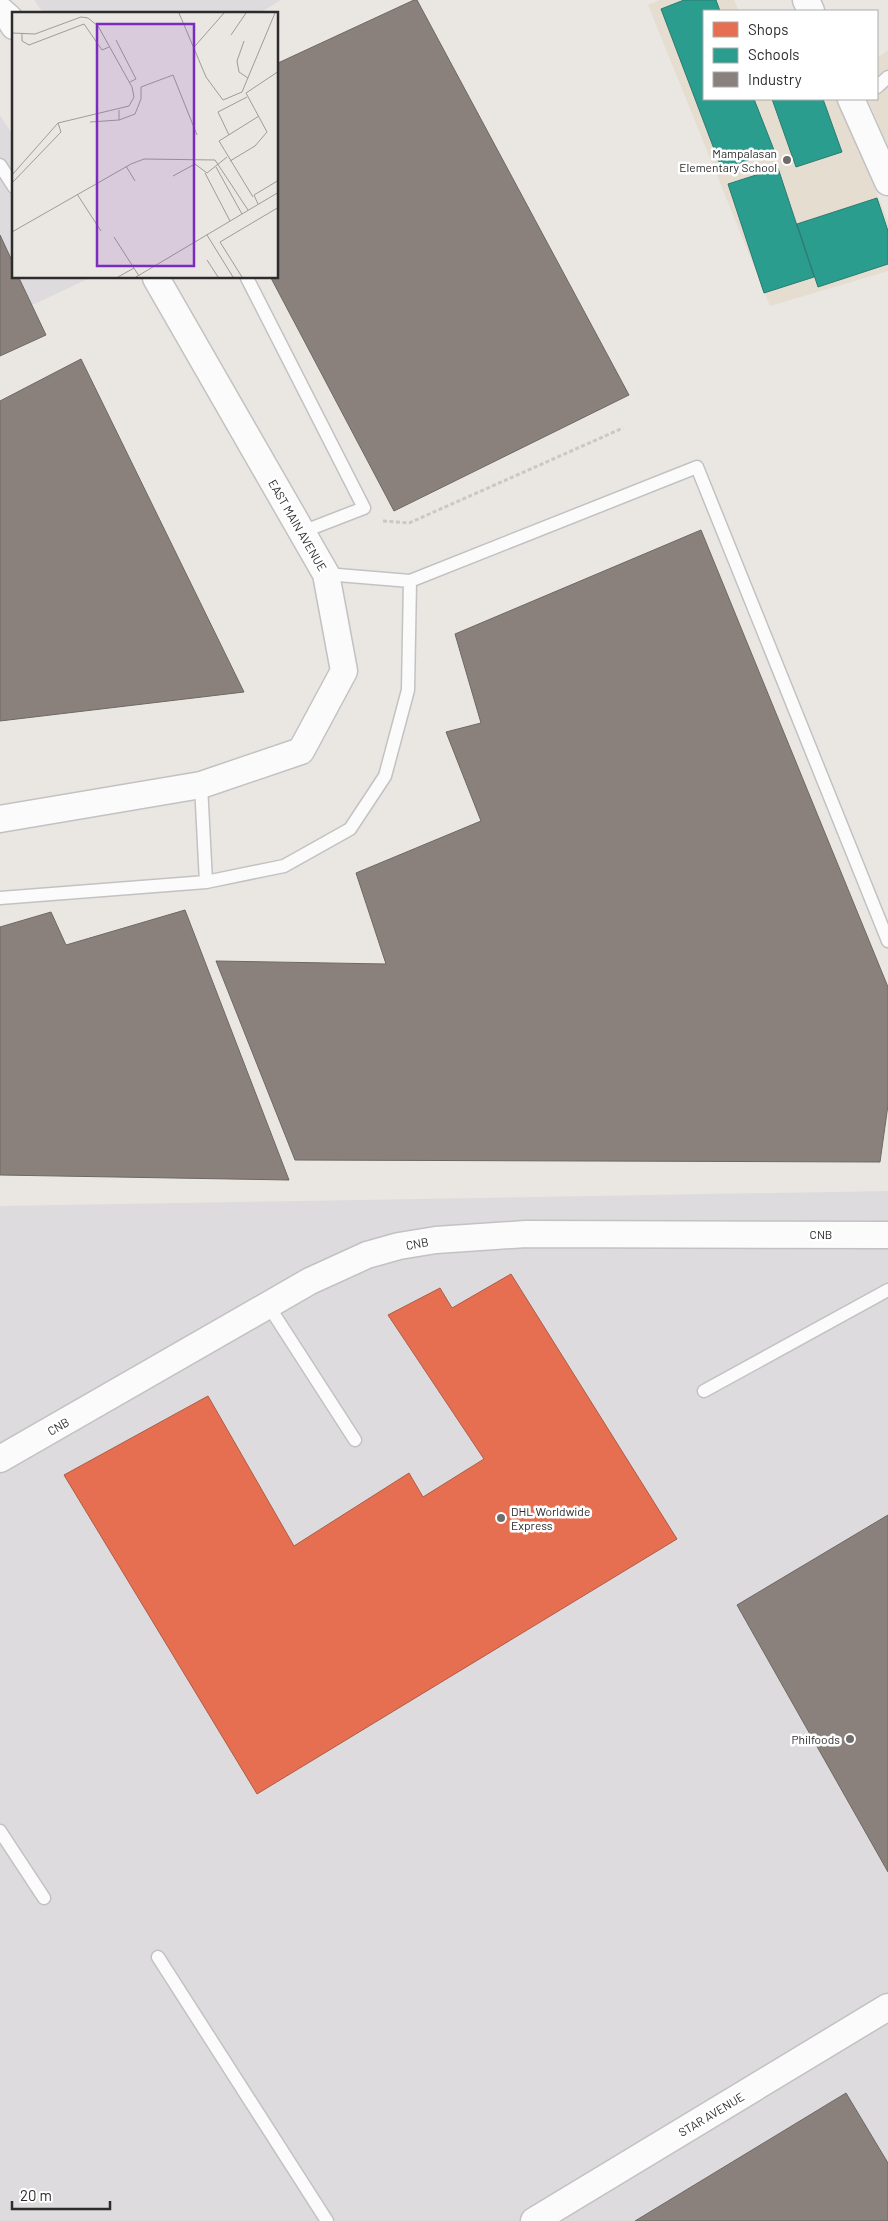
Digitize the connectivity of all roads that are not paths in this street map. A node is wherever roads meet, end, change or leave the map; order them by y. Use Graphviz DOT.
graph roads {
  1 [pos="0,10"];
  2 [pos="12,23"];
  3 [pos="888,77"];
  4 [pos="878,86"];
  5 [pos="857,102"];
  6 [pos="0,165"];
  7 [pos="888,182"];
  8 [pos="12,184"];
  9 [pos="157,279"];
  10 [pos="248,279"];
  11 [pos="302,532"];
  12 [pos="326,574"];
  13 [pos="410,581"];
  14 [pos="200,785"];
  15 [pos="0,818"];
  16 [pos="206,882"];
  17 [pos="0,898"];
  18 [pos="888,941"];
  19 [pos="888,1235"];
  20 [pos="888,1290"];
  21 [pos="268,1305"];
  22 [pos="704,1391"];
  23 [pos="355,1440"];
  24 [pos="0,1459"];
  25 [pos="0,1831"];
  26 [pos="44,1898"];
  27 [pos="158,1957"];
  28 [pos="888,2007"];
  29 [pos="327,2221"];
  30 [pos="534,2221"];
  1 -- 2 [label="street"];
  3 -- 4 [label="lane"];
  5 -- 7 [label="street"];
  6 -- 8 [label="lane"];
  9 -- 11 [label="street, EAST MAIN AVENUE"];
  10 -- 11 [label="lane"];
  11 -- 12 [label="street, EAST MAIN AVENUE"];
  12 -- 13 [label="lane"];
  12 -- 14 [label="street, EAST MAIN AVENUE"];
  13 -- 16 [label="lane"];
  13 -- 18 [label="lane"];
  14 -- 15 [label="street, EAST MAIN AVENUE"];
  14 -- 16 [label="lane"];
  16 -- 17 [label="lane"];
  19 -- 21 [label="street, CNB"];
  20 -- 22 [label="lane"];
  21 -- 23 [label="lane"];
  21 -- 24 [label="street, CNB"];
  25 -- 26 [label="lane"];
  27 -- 29 [label="lane"];
  28 -- 30 [label="street, STAR AVENUE"];
}
